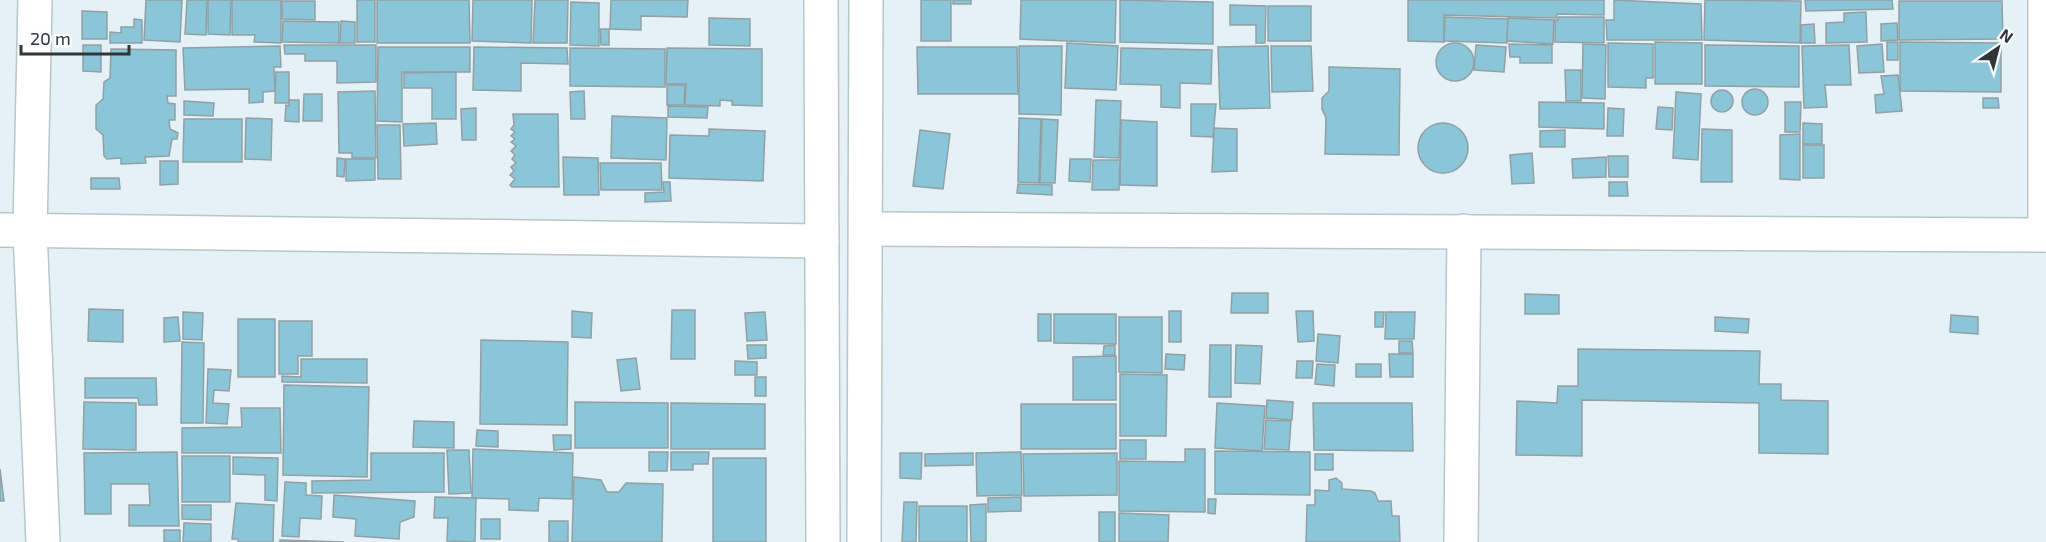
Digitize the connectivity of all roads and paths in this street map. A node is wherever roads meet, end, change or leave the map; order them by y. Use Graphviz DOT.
graph roads {
  1 [pos="35,0"];
  2 [pos="821,0"];
  3 [pos="866,0"];
  4 [pos="2045,0"];
  5 [pos="15,230"];
  6 [pos="866,230"];
  7 [pos="1464,231"];
  8 [pos="2046,235"];
  9 [pos="822,241"];
  10 [pos="43,542"];
  11 [pos="823,542"];
  12 [pos="864,542"];
  13 [pos="1461,542"];
  1 -- 5 [label="street"];
  2 -- 9 [label="street"];
  3 -- 6 [label="street"];
  4 -- 8 [label="street"];
  5 -- 9 [label="street"];
  5 -- 10 [label="street"];
  6 -- 7 [label="street"];
  6 -- 12 [label="street"];
  7 -- 8 [label="street"];
  7 -- 13 [label="street"];
  9 -- 11 [label="street"];
}
